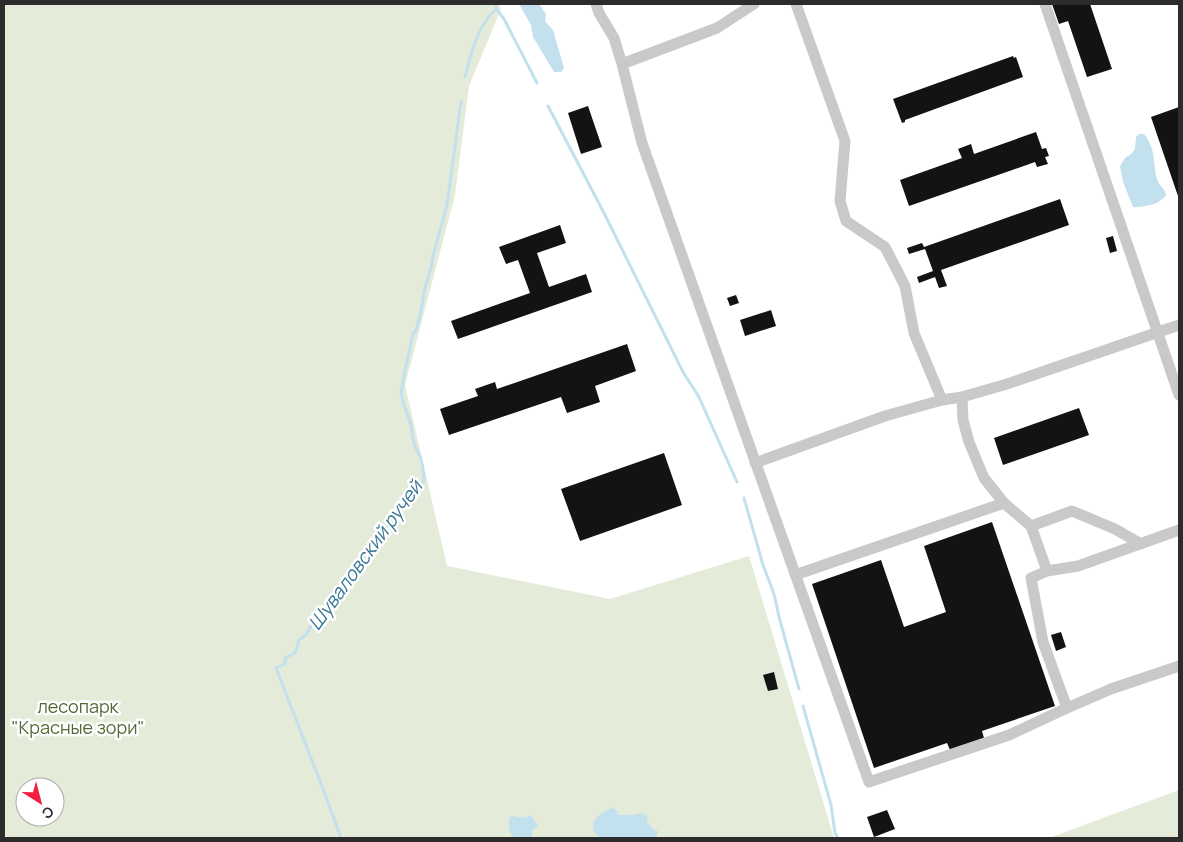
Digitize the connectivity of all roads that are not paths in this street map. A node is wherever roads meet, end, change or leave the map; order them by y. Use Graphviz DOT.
graph roads {
  1 [pos="596,4"];
  2 [pos="754,4"];
  3 [pos="796,4"];
  4 [pos="1045,4"];
  5 [pos="622,64"];
  6 [pos="1179,325"];
  7 [pos="1158,332"];
  8 [pos="1179,395"];
  9 [pos="962,397"];
  10 [pos="942,400"];
  11 [pos="755,463"];
  12 [pos="1004,504"];
  13 [pos="1031,526"];
  14 [pos="1179,530"];
  15 [pos="1141,544"];
  16 [pos="1047,571"];
  17 [pos="795,575"];
  18 [pos="1179,666"];
  19 [pos="1066,708"];
  1 -- 5 [label="lane"];
  2 -- 5 [label="lane"];
  3 -- 10 [label="lane"];
  4 -- 7 [label="lane"];
  5 -- 11 [label="lane"];
  6 -- 7 [label="lane"];
  7 -- 8 [label="lane"];
  7 -- 9 [label="lane"];
  9 -- 10 [label="lane"];
  9 -- 12 [label="lane"];
  10 -- 11 [label="lane"];
  11 -- 17 [label="lane"];
  12 -- 13 [label="lane"];
  12 -- 17 [label="lane"];
  13 -- 15 [label="lane"];
  13 -- 16 [label="lane"];
  14 -- 15 [label="lane"];
  15 -- 16 [label="lane"];
  16 -- 19 [label="lane"];
  17 -- 19 [label="lane"];
  18 -- 19 [label="lane"];
}
